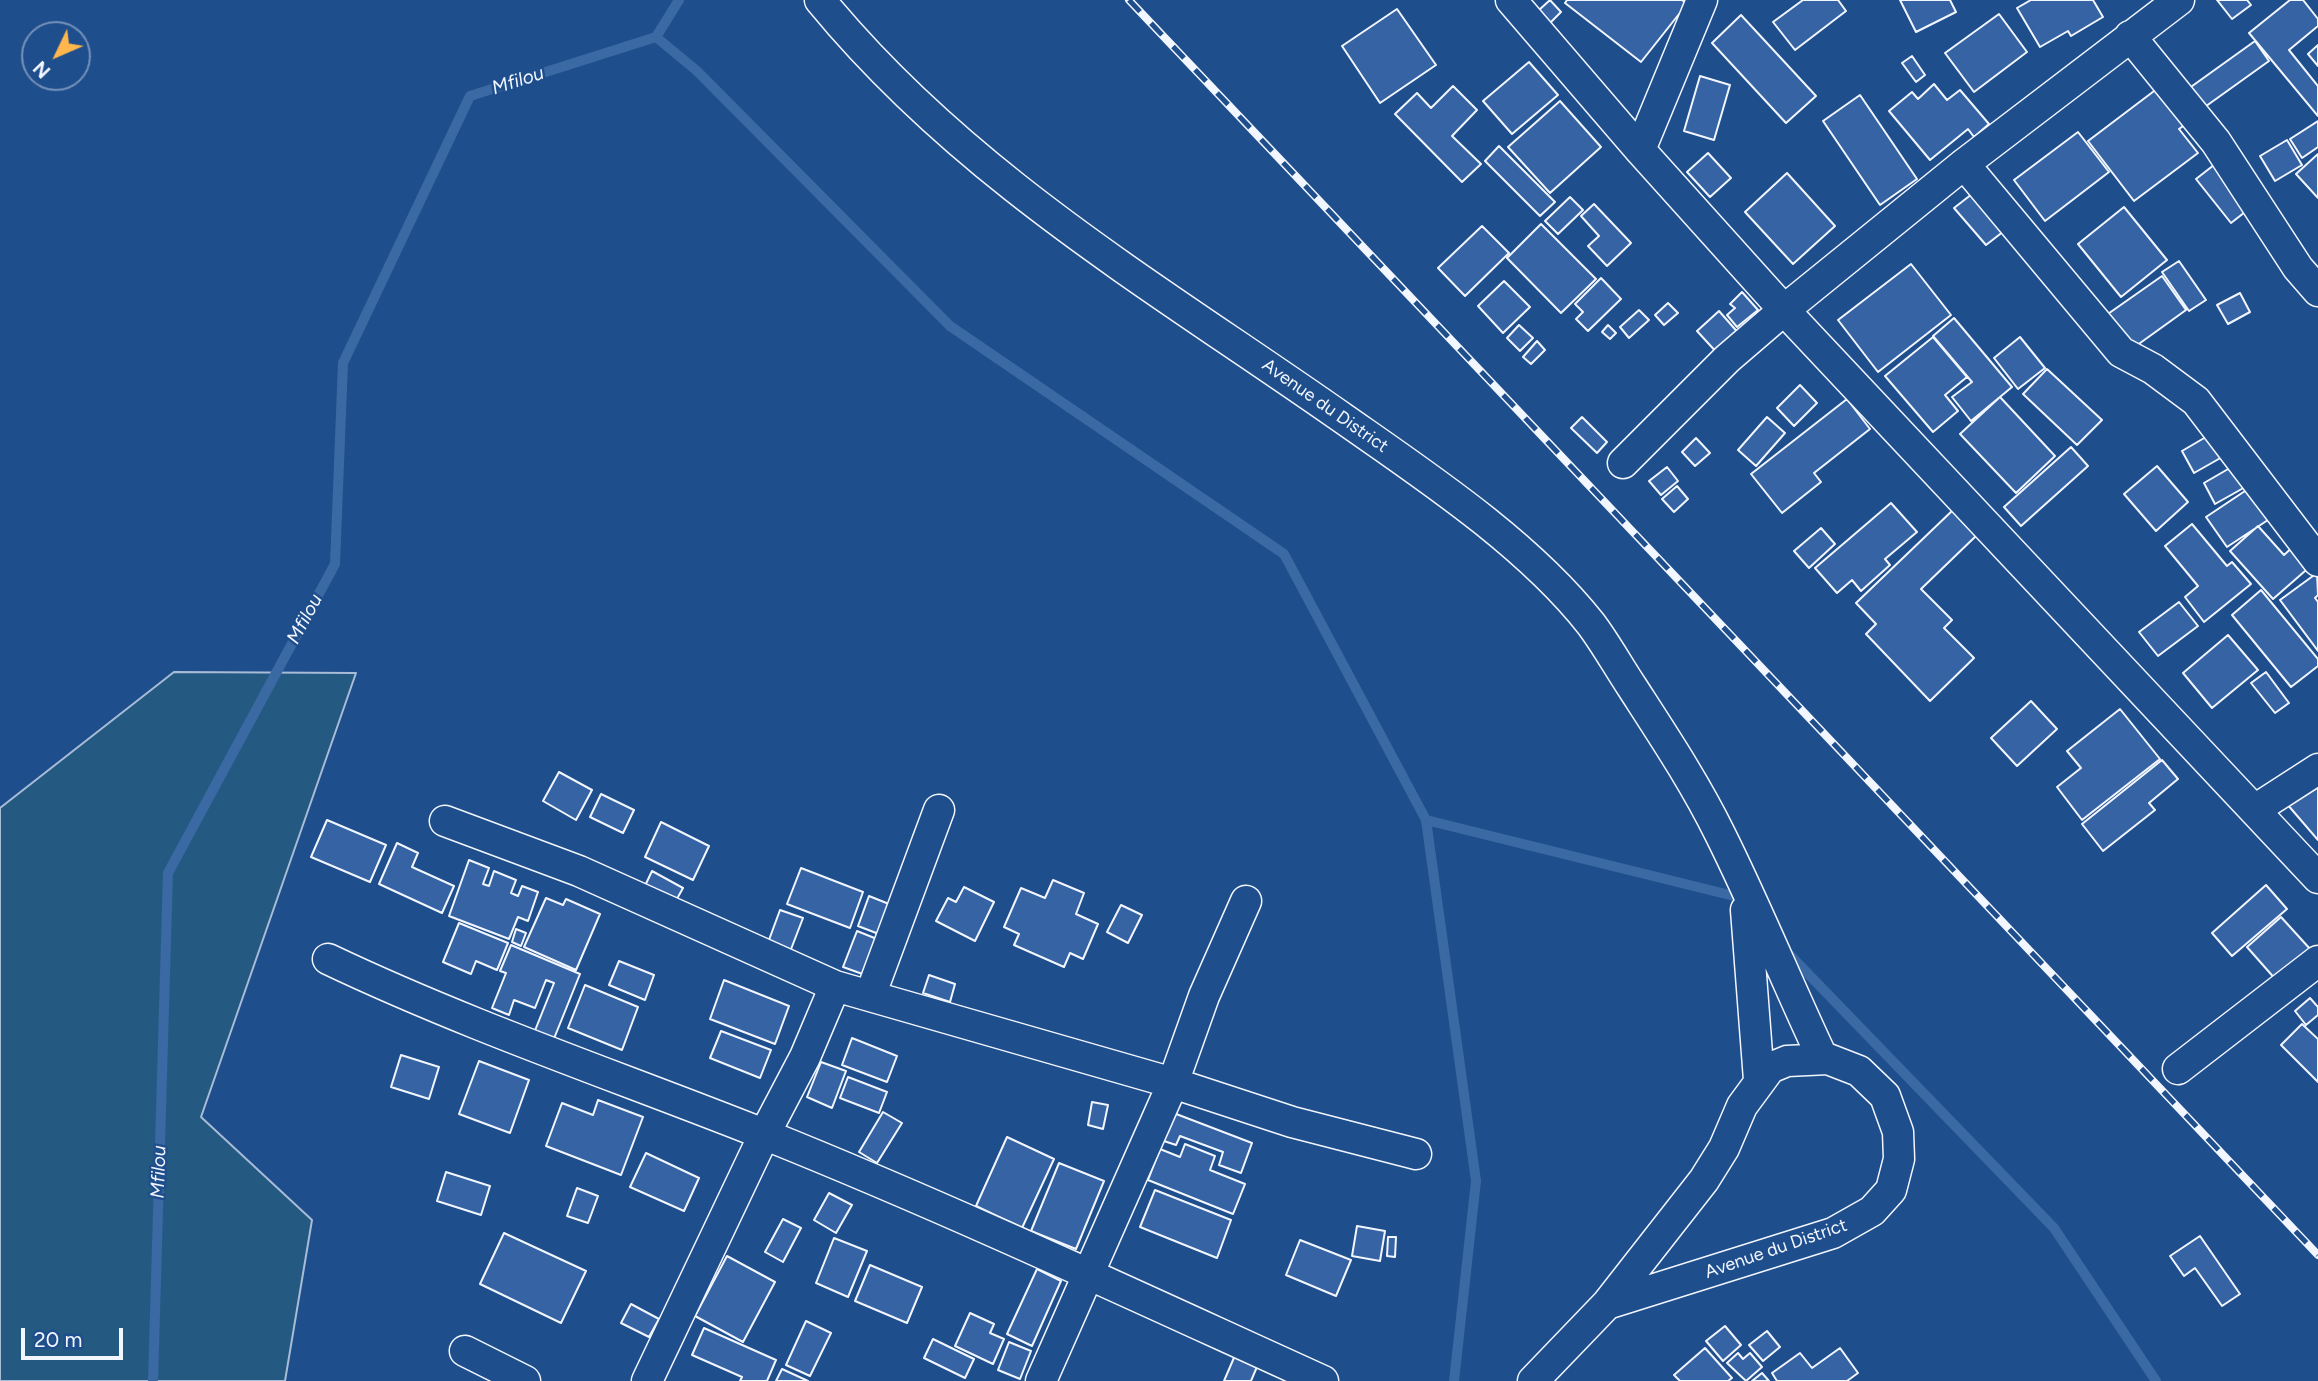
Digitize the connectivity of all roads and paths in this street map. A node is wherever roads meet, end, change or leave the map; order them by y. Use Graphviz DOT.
graph roads {
  1 [pos="820,0"];
  2 [pos="1511,0"];
  3 [pos="1702,0"];
  4 [pos="2179,0"];
  5 [pos="2130,36"];
  6 [pos="1640,150"];
  7 [pos="1964,164"];
  8 [pos="2318,291"];
  9 [pos="1784,310"];
  10 [pos="1623,463"];
  11 [pos="2318,561"];
  12 [pos="2318,769"];
  13 [pos="2256,809"];
  14 [pos="939,810"];
  15 [pos="445,821"];
  16 [pos="2318,878"];
  17 [pos="1744,889"];
  18 [pos="1246,901"];
  19 [pos="328,960"];
  20 [pos="2318,961"];
  21 [pos="835,986"];
  22 [pos="870,996"];
  23 [pos="1823,1059"];
  24 [pos="2178,1069"];
  25 [pos="1759,1080"];
  26 [pos="1173,1083"];
  27 [pos="764,1135"];
  28 [pos="1416,1154"];
  29 [pos="1089,1272"];
  30 [pos="1607,1304"];
  31 [pos="465,1352"];
  32 [pos="525,1381"];
  33 [pos="647,1381"];
  34 [pos="1041,1381"];
  35 [pos="1323,1381"];
  36 [pos="1533,1381"];
  1 -- 17 [label="street, Avenue du District"];
  2 -- 6 [label="street"];
  3 -- 6 [label="street"];
  4 -- 5 [label="street"];
  5 -- 7 [label="street"];
  5 -- 8 [label="street"];
  6 -- 9 [label="street"];
  7 -- 9 [label="street"];
  7 -- 11 [label="street"];
  9 -- 10 [label="street"];
  9 -- 13 [label="street"];
  12 -- 13 [label="street"];
  13 -- 16 [label="street"];
  14 -- 22 [label="street"];
  15 -- 21 [label="street"];
  17 -- 23 [label="street, Avenue du District"];
  17 -- 25 [label="street, Avenue du District"];
  18 -- 26 [label="street"];
  19 -- 27 [label="street"];
  20 -- 24 [label="street"];
  21 -- 22 [label="street"];
  21 -- 27 [label="street"];
  22 -- 26 [label="street"];
  23 -- 25 [label="street, Avenue du District"];
  23 -- 30 [label="street, Avenue du District"];
  25 -- 30 [label="street, Avenue du District"];
  26 -- 28 [label="street"];
  26 -- 29 [label="street"];
  27 -- 29 [label="street"];
  27 -- 33 [label="street"];
  29 -- 34 [label="street"];
  29 -- 35 [label="street"];
  30 -- 36 [label="street, Avenue du District"];
  31 -- 32 [label="street"];
}
